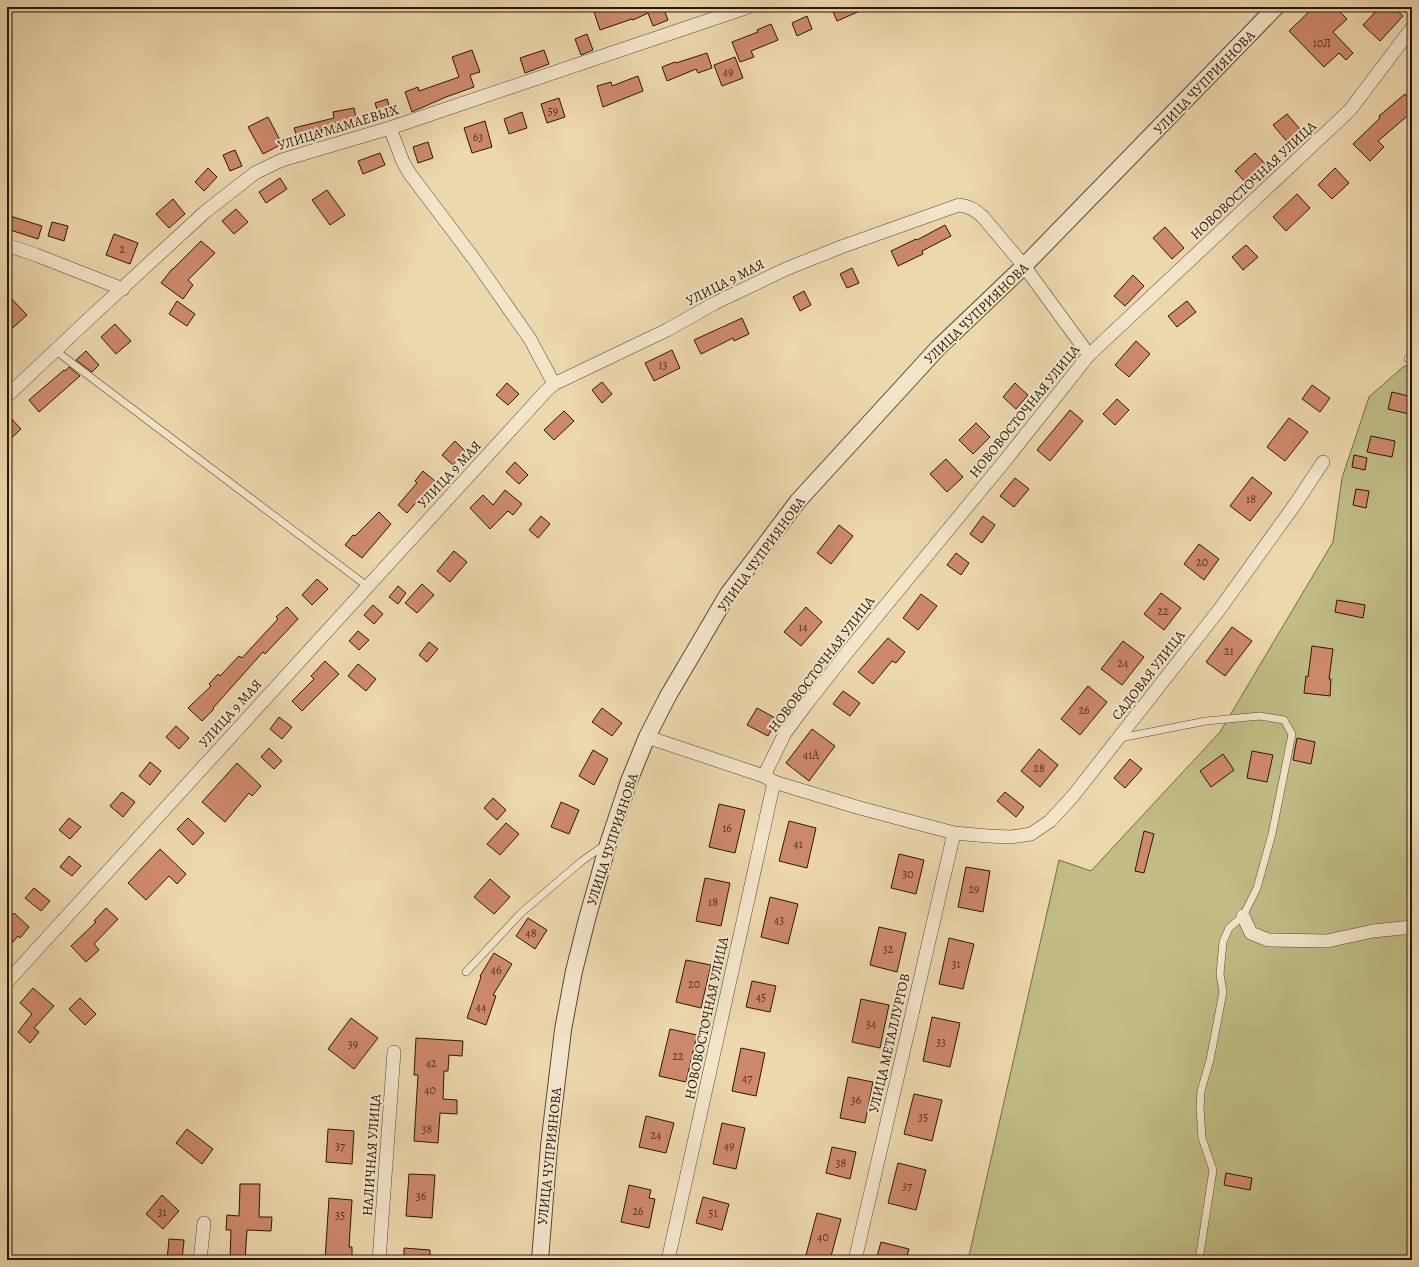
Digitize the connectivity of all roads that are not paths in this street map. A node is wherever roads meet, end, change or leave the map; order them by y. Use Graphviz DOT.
graph roads {
  1 [pos="748,7"];
  2 [pos="1276,7"];
  3 [pos="1412,28"];
  4 [pos="390,128"];
  5 [pos="7,245"];
  6 [pos="1024,266"];
  7 [pos="123,288"];
  8 [pos="56,351"];
  9 [pos="1089,355"];
  10 [pos="554,384"];
  11 [pos="7,396"];
  12 [pos="1323,462"];
  13 [pos="367,586"];
  14 [pos="647,737"];
  15 [pos="1118,738"];
  16 [pos="769,779"];
  17 [pos="954,833"];
  18 [pos="609,841"];
  19 [pos="1243,916"];
  20 [pos="1412,928"];
  21 [pos="466,972"];
  22 [pos="7,982"];
  23 [pos="394,1052"];
  24 [pos="204,1223"];
  25 [pos="200,1260"];
  26 [pos="379,1260"];
  27 [pos="540,1260"];
  28 [pos="668,1260"];
  29 [pos="854,1260"];
  30 [pos="1199,1260"];
  1 -- 4 [label="street, УЛИЦА МАМАЕВЫХ"];
  2 -- 6 [label="street, УЛИЦА ЧУПРИЯНОВА"];
  3 -- 9 [label="street, НОВОВОСТОЧНАЯ УЛИЦА"];
  4 -- 7 [label="street, УЛИЦА МАМАЕВЫХ"];
  4 -- 10 [label="street"];
  5 -- 7 [label="street"];
  6 -- 9 [label="street, УЛИЦА 9 МАЯ"];
  6 -- 10 [label="street, УЛИЦА 9 МАЯ"];
  6 -- 14 [label="street, УЛИЦА ЧУПРИЯНОВА"];
  7 -- 8 [label="street, УЛИЦА МАМАЕВЫХ"];
  8 -- 11 [label="street, УЛИЦА МАМАЕВЫХ"];
  8 -- 13 [label="lane"];
  9 -- 16 [label="street, НОВОВОСТОЧНАЯ УЛИЦА"];
  10 -- 13 [label="street, УЛИЦА 9 МАЯ"];
  12 -- 15 [label="street, САДОВАЯ УЛИЦА"];
  13 -- 22 [label="street, УЛИЦА 9 МАЯ"];
  14 -- 16 [label="street, САДОВАЯ УЛИЦА"];
  14 -- 18 [label="street, УЛИЦА ЧУПРИЯНОВА"];
  15 -- 17 [label="street, САДОВАЯ УЛИЦА"];
  15 -- 19 [label="lane"];
  16 -- 17 [label="street, САДОВАЯ УЛИЦА"];
  16 -- 28 [label="street, НОВОВОСТОЧНАЯ УЛИЦА"];
  17 -- 29 [label="street, УЛИЦА МЕТАЛЛУРГОВ"];
  18 -- 21 [label="lane"];
  18 -- 27 [label="street, УЛИЦА ЧУПРИЯНОВА"];
  19 -- 20 [label="street"];
  19 -- 30 [label="lane"];
  23 -- 26 [label="street, НАЛИЧНАЯ УЛИЦА"];
  24 -- 25 [label="street"];
}
